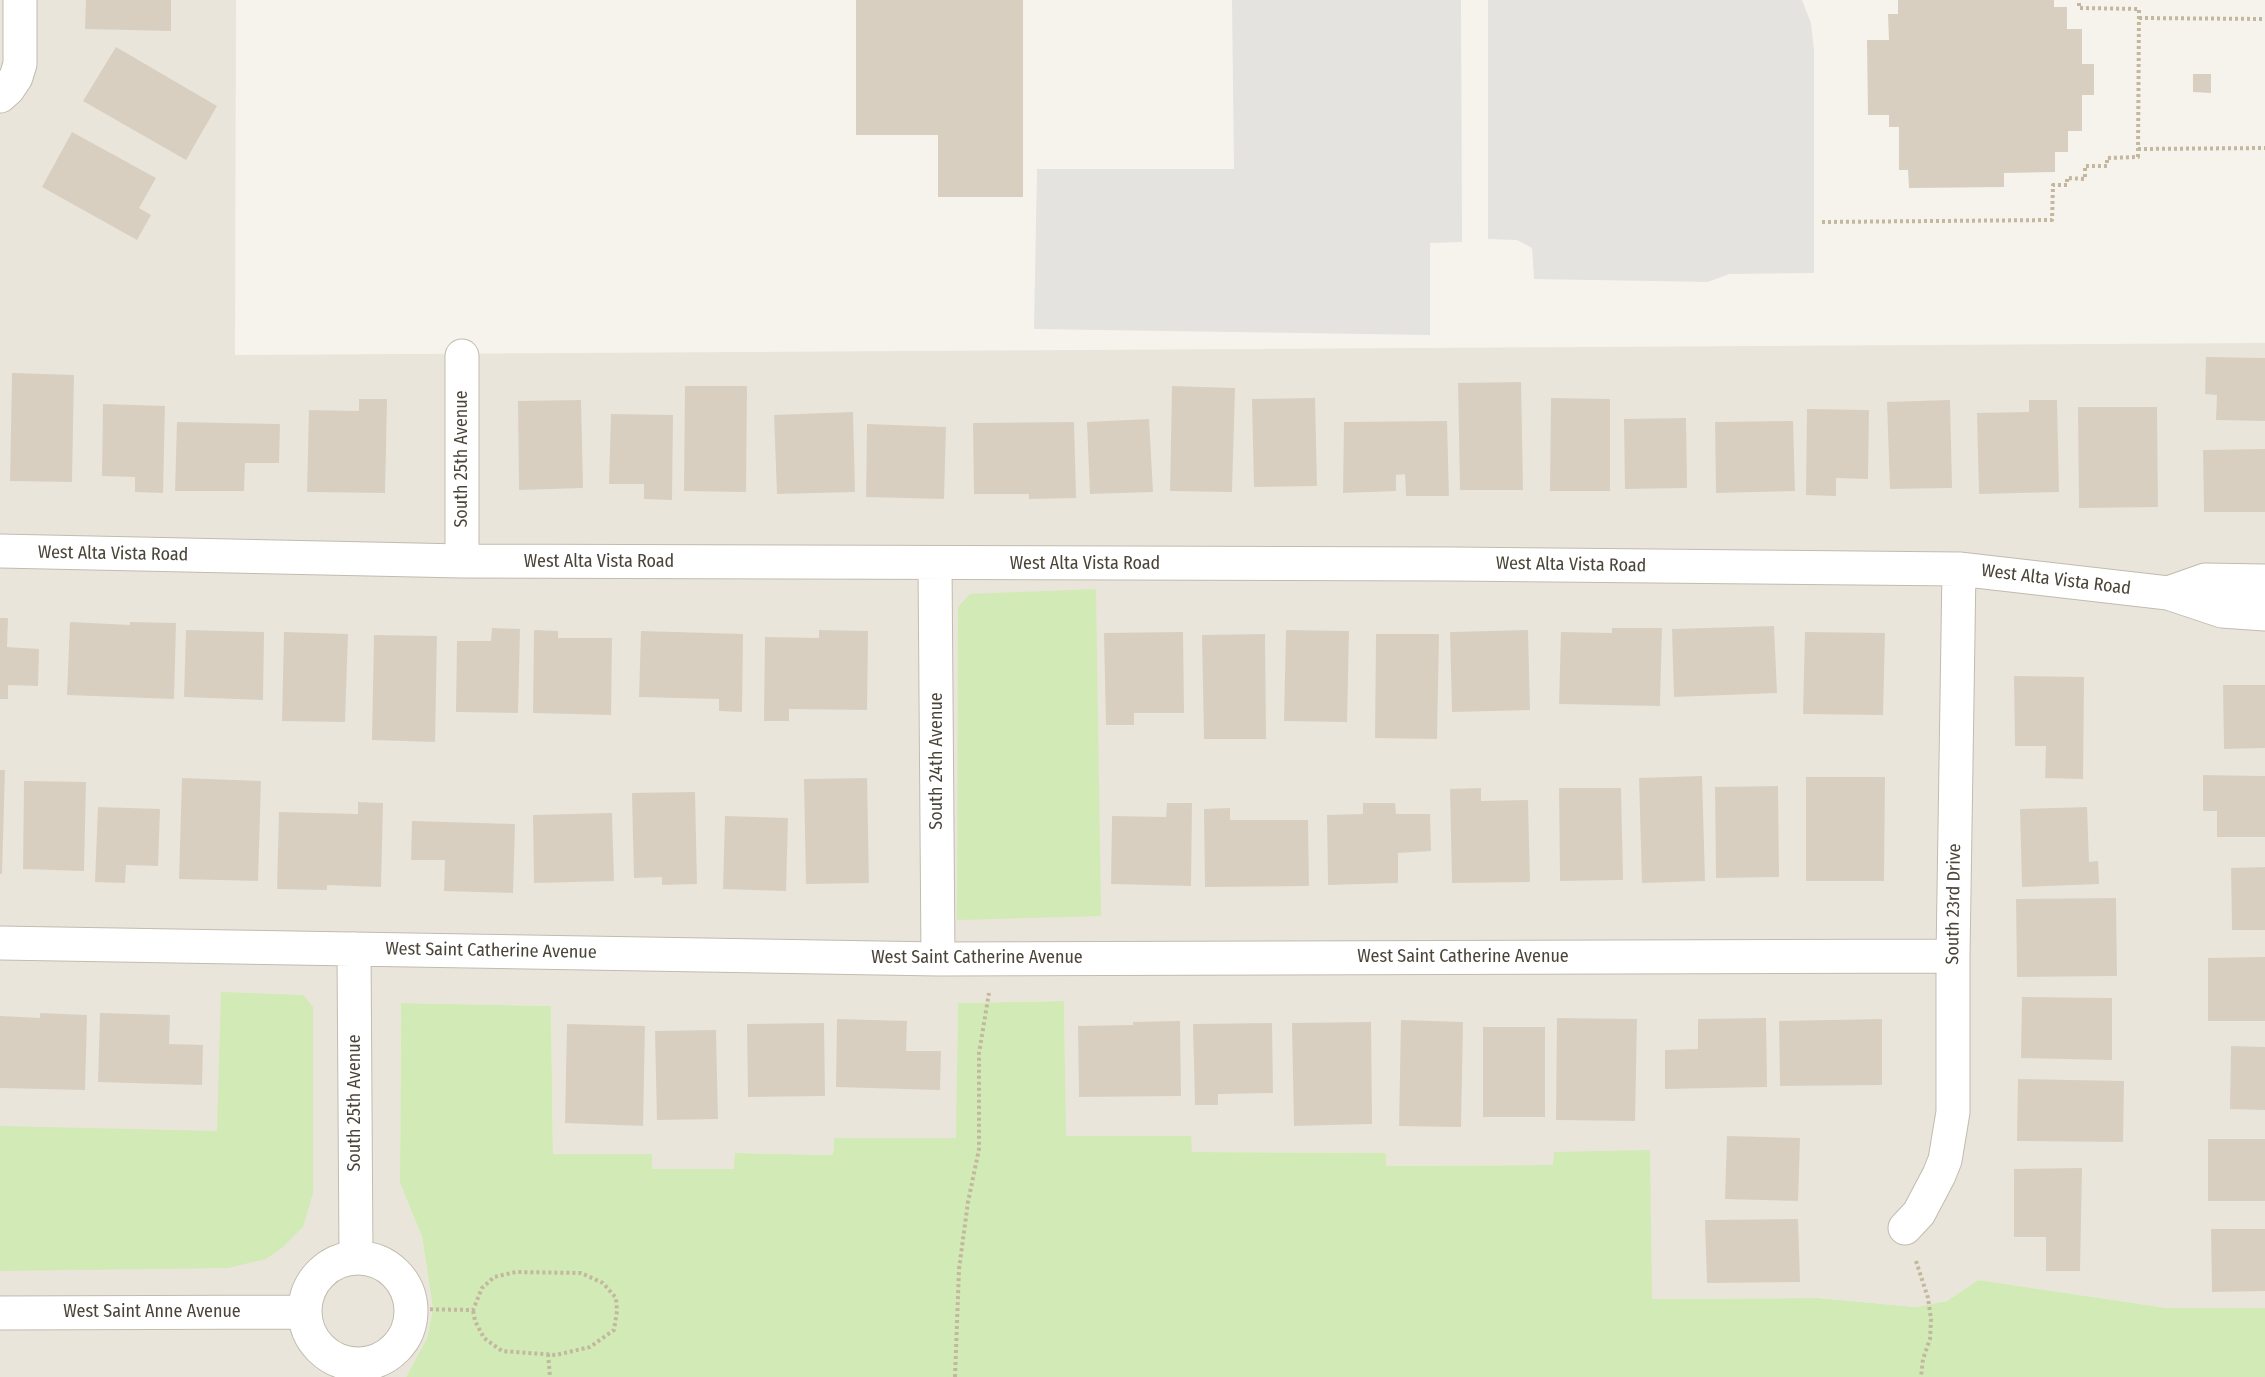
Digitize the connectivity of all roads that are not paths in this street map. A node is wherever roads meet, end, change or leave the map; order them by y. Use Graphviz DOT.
graph roads {
  1 [pos="20,0"];
  2 [pos="4,93"];
  3 [pos="462,356"];
  4 [pos="0,551"];
  5 [pos="462,561"];
  6 [pos="935,563"];
  7 [pos="1959,569"];
  8 [pos="2265,581"];
  9 [pos="2168,593"];
  10 [pos="2265,614"];
  11 [pos="0,943"];
  12 [pos="354,949"];
  13 [pos="1953,956"];
  14 [pos="938,959"];
  15 [pos="1905,1228"];
  16 [pos="356,1257"];
  17 [pos="304,1312"];
  18 [pos="0,1313"];
  19 [pos="353,1371"];
  1 -- 2 [label="street"];
  3 -- 5 [label="street, South 25th Avenue"];
  4 -- 5 [label="street, West Alta Vista Road"];
  5 -- 6 [label="street, West Alta Vista Road"];
  6 -- 7 [label="street, West Alta Vista Road"];
  6 -- 14 [label="street, South 24th Avenue"];
  7 -- 9 [label="street, West Alta Vista Road"];
  7 -- 13 [label="street, South 23rd Drive"];
  8 -- 9 [label="street, West Alta Vista Road"];
  9 -- 10 [label="street, West Alta Vista Road"];
  11 -- 12 [label="street, West Saint Catherine Avenue"];
  12 -- 14 [label="street, West Saint Catherine Avenue"];
  12 -- 16 [label="street, South 25th Avenue"];
  13 -- 14 [label="street, West Saint Catherine Avenue"];
  13 -- 15 [label="street, South 23rd Drive"];
  16 -- 17 [label="street"];
  16 -- 19 [label="street"];
  17 -- 18 [label="street, West Saint Anne Avenue"];
  17 -- 19 [label="street"];
}
